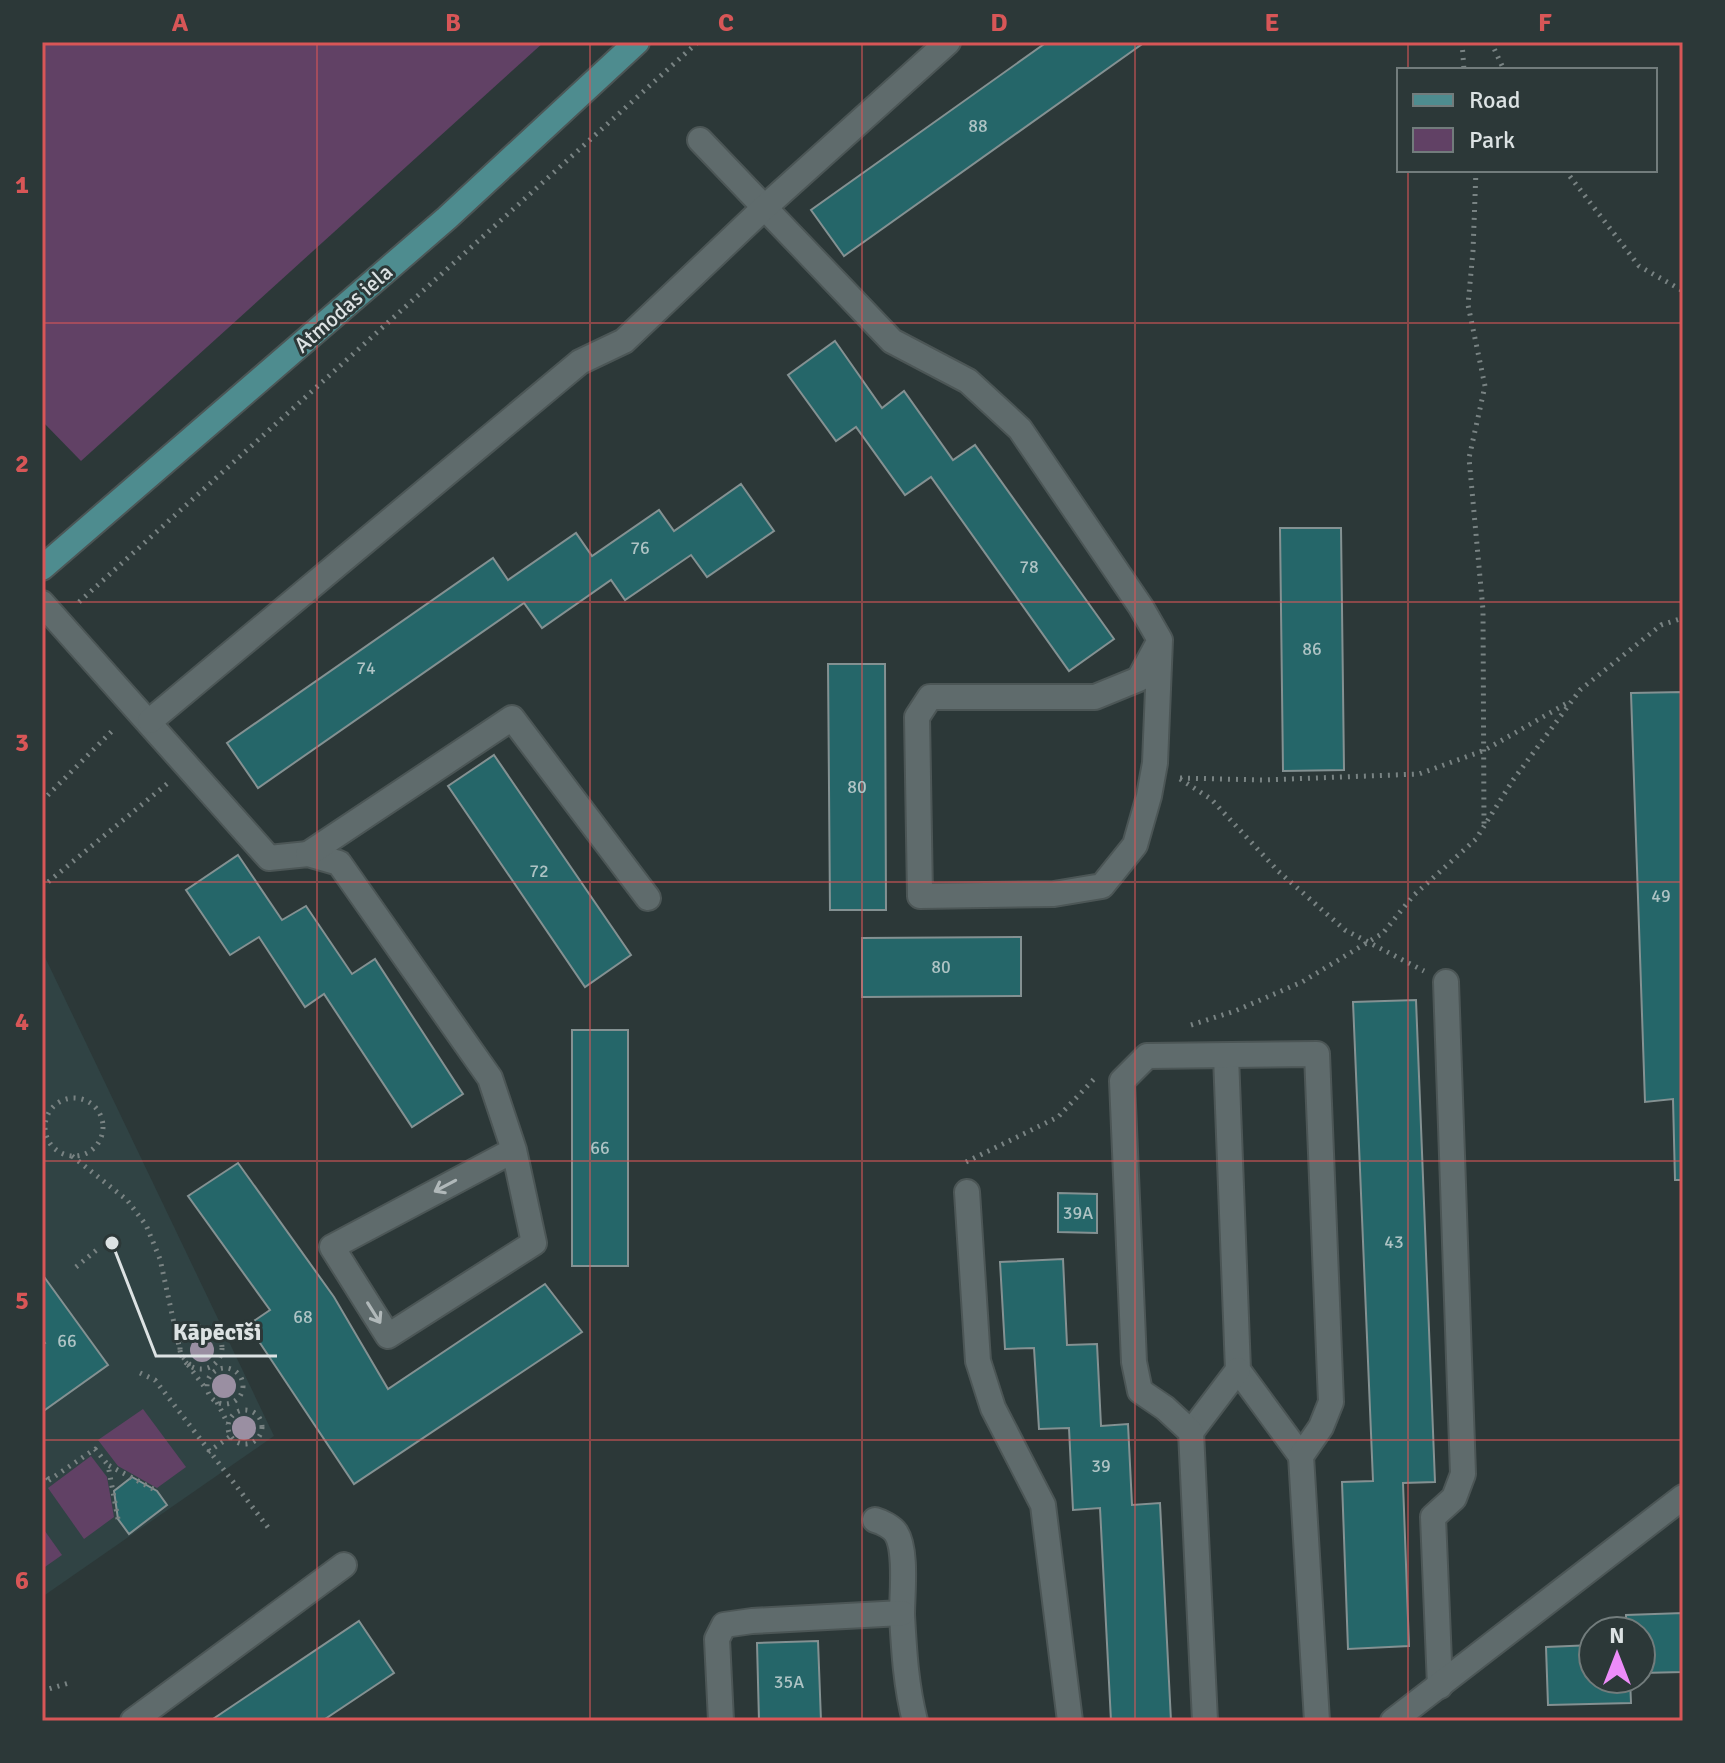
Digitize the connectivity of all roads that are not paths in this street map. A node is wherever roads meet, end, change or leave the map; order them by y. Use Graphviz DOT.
graph roads {
  1 [pos="637,42"];
  2 [pos="948,42"];
  3 [pos="700,140"];
  4 [pos="765,207"];
  5 [pos="42,568"];
  6 [pos="50,611"];
  7 [pos="1160,640"];
  8 [pos="146,716"];
  9 [pos="308,854"];
  10 [pos="648,898"];
  11 [pos="1446,982"];
  12 [pos="1226,1056"];
  13 [pos="514,1150"];
  14 [pos="967,1192"];
  15 [pos="1238,1370"];
  16 [pos="1191,1432"];
  17 [pos="1301,1456"];
  18 [pos="1683,1497"];
  19 [pos="875,1520"];
  20 [pos="344,1565"];
  21 [pos="902,1613"];
  22 [pos="1440,1686"];
  23 [pos="133,1721"];
  24 [pos="721,1721"];
  25 [pos="915,1721"];
  26 [pos="1070,1721"];
  27 [pos="1205,1721"];
  28 [pos="1317,1721"];
  29 [pos="1393,1721"];
  1 -- 5 [label="main road, Atmodas iela"];
  2 -- 4 [label="street"];
  3 -- 4 [label="street"];
  4 -- 7 [label="street"];
  4 -- 8 [label="street"];
  6 -- 8 [label="street"];
  7 -- 7 [label="street"];
  8 -- 9 [label="street"];
  9 -- 10 [label="street"];
  9 -- 13 [label="street"];
  11 -- 22 [label="street"];
  12 -- 15 [label="street"];
  12 -- 16 [label="street"];
  12 -- 17 [label="street"];
  13 -- 13 [label="street, one-way"];
  14 -- 26 [label="street"];
  15 -- 16 [label="street"];
  15 -- 17 [label="street"];
  16 -- 27 [label="street"];
  17 -- 28 [label="street"];
  18 -- 22 [label="street"];
  19 -- 21 [label="street"];
  20 -- 23 [label="street"];
  21 -- 24 [label="street"];
  21 -- 25 [label="street"];
  22 -- 29 [label="street"];
}
